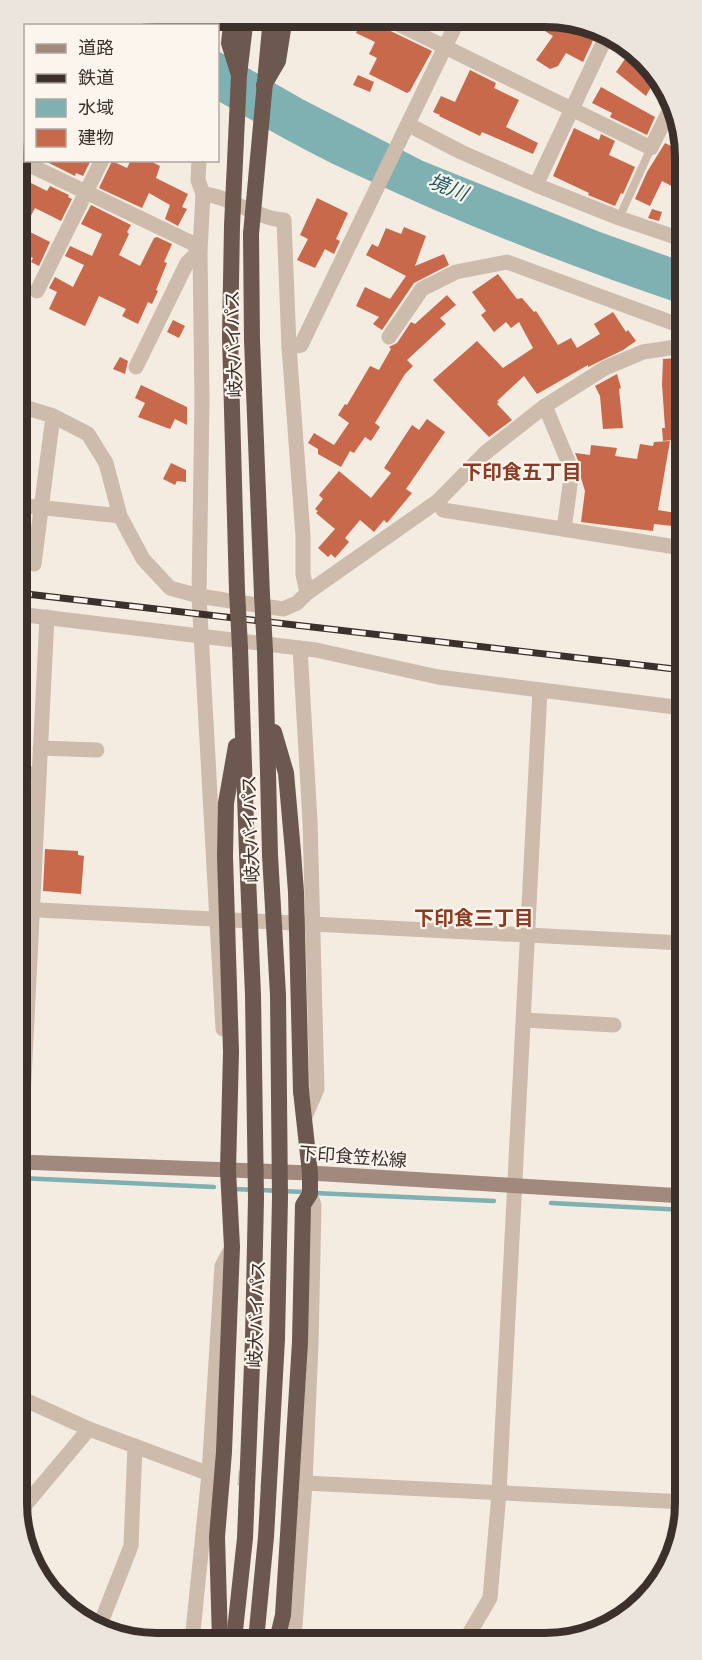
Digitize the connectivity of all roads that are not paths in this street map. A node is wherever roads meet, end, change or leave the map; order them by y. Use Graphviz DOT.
graph roads {
  1 [pos="231,27"];
  2 [pos="245,27"];
  3 [pos="270,27"];
  4 [pos="283,27"];
  5 [pos="404,27"];
  6 [pos="455,27"];
  7 [pos="604,41"];
  8 [pos="445,47"];
  9 [pos="239,75"];
  10 [pos="264,85"];
  11 [pos="572,109"];
  12 [pos="668,114"];
  13 [pos="406,130"];
  14 [pos="651,148"];
  15 [pos="101,162"];
  16 [pos="199,162"];
  17 [pos="27,164"];
  18 [pos="536,185"];
  19 [pos="87,193"];
  20 [pos="203,194"];
  21 [pos="619,218"];
  22 [pos="675,237"];
  23 [pos="200,250"];
  24 [pos="37,291"];
  25 [pos="675,324"];
  26 [pos="389,337"];
  27 [pos="289,347"];
  28 [pos="675,347"];
  29 [pos="136,367"];
  30 [pos="545,406"];
  31 [pos="27,408"];
  32 [pos="52,416"];
  33 [pos="438,501"];
  34 [pos="27,506"];
  35 [pos="40,508"];
  36 [pos="120,516"];
  37 [pos="564,529"];
  38 [pos="675,547"];
  39 [pos="34,564"];
  40 [pos="307,593"];
  41 [pos="199,596"];
  42 [pos="27,615"];
  43 [pos="47,617"];
  44 [pos="201,636"];
  45 [pos="300,648"];
  46 [pos="540,690"];
  47 [pos="675,707"];
  48 [pos="268,708"];
  49 [pos="242,711"];
  50 [pos="40,748"];
  51 [pos="97,750"];
  52 [pos="27,774"];
  53 [pos="38,774"];
  54 [pos="27,888"];
  55 [pos="27,909"];
  56 [pos="216,919"];
  57 [pos="314,924"];
  58 [pos="529,935"];
  59 [pos="675,943"];
  60 [pos="524,1020"];
  61 [pos="614,1025"];
  62 [pos="230,1096"];
  63 [pos="304,1119"];
  64 [pos="27,1160"];
  65 [pos="228,1170"];
  66 [pos="310,1173"];
  67 [pos="516,1187"];
  68 [pos="310,1194"];
  69 [pos="675,1196"];
  70 [pos="232,1247"];
  71 [pos="27,1401"];
  72 [pos="89,1429"];
  73 [pos="135,1446"];
  74 [pos="212,1475"];
  75 [pos="305,1483"];
  76 [pos="499,1493"];
  77 [pos="675,1502"];
  78 [pos="27,1503"];
  79 [pos="102,1621"];
  80 [pos="193,1633"];
  81 [pos="220,1633"];
  82 [pos="235,1633"];
  83 [pos="257,1633"];
  84 [pos="280,1633"];
  85 [pos="294,1633"];
  86 [pos="470,1633"];
  1 -- 9 [label="highway"];
  2 -- 9 [label="highway, 岐大バイパス, bridge"];
  3 -- 10 [label="highway, 岐大バイパス, bridge"];
  4 -- 10 [label="highway"];
  5 -- 8 [label="street"];
  6 -- 8 [label="street"];
  7 -- 11 [label="street"];
  8 -- 11 [label="street"];
  8 -- 13 [label="street"];
  9 -- 49 [label="highway, 岐大バイパス, bridge"];
  10 -- 48 [label="highway, 岐大バイパス, bridge"];
  11 -- 14 [label="street"];
  11 -- 18 [label="street"];
  12 -- 14 [label="street"];
  13 -- 18 [label="street"];
  13 -- 27 [label="street"];
  14 -- 21 [label="lane"];
  15 -- 19 [label="street"];
  16 -- 20 [label="street"];
  17 -- 19 [label="street"];
  18 -- 21 [label="street"];
  19 -- 23 [label="street"];
  19 -- 24 [label="street"];
  20 -- 23 [label="street"];
  20 -- 27 [label="street"];
  21 -- 22 [label="street"];
  23 -- 29 [label="street"];
  23 -- 41 [label="street"];
  25 -- 26 [label="street"];
  27 -- 40 [label="street"];
  28 -- 30 [label="street"];
  30 -- 33 [label="street"];
  30 -- 37 [label="street"];
  31 -- 32 [label="street"];
  32 -- 35 [label="street"];
  32 -- 36 [label="street"];
  33 -- 37 [label="street"];
  33 -- 40 [label="street"];
  34 -- 35 [label="street"];
  35 -- 36 [label="street"];
  35 -- 39 [label="street"];
  36 -- 41 [label="street"];
  37 -- 38 [label="street"];
  40 -- 41 [label="street"];
  41 -- 44 [label="street"];
  42 -- 43 [label="street"];
  43 -- 44 [label="street"];
  43 -- 50 [label="street"];
  44 -- 45 [label="street"];
  44 -- 56 [label="street"];
  45 -- 46 [label="street"];
  45 -- 57 [label="street"];
  46 -- 47 [label="street"];
  46 -- 58 [label="street"];
  48 -- 63 [label="highway, bridge"];
  48 -- 83 [label="highway, 岐大バイパス, bridge"];
  49 -- 62 [label="highway, bridge"];
  49 -- 82 [label="highway, 岐大バイパス, bridge"];
  50 -- 51 [label="street"];
  50 -- 53 [label="street"];
  52 -- 53 [label="street"];
  53 -- 54 [label="street"];
  55 -- 56 [label="street"];
  56 -- 57 [label="street"];
  56 -- 62 [label="street"];
  57 -- 58 [label="street"];
  57 -- 63 [label="street"];
  58 -- 59 [label="street"];
  58 -- 60 [label="street"];
  60 -- 61 [label="street"];
  60 -- 67 [label="street"];
  62 -- 65 [label="highway"];
  63 -- 66 [label="highway"];
  64 -- 65 [label="main road, 下印食笠松線"];
  65 -- 66 [label="main road, 下印食笠松線"];
  65 -- 70 [label="highway"];
  66 -- 67 [label="main road, 下印食笠松線"];
  66 -- 68 [label="highway"];
  67 -- 69 [label="main road, 下印食笠松線"];
  67 -- 76 [label="street"];
  68 -- 75 [label="street"];
  68 -- 84 [label="highway"];
  70 -- 74 [label="street"];
  70 -- 81 [label="highway"];
  71 -- 72 [label="street"];
  72 -- 73 [label="street"];
  72 -- 78 [label="street"];
  73 -- 74 [label="street"];
  73 -- 79 [label="street"];
  74 -- 80 [label="street"];
  75 -- 76 [label="street"];
  75 -- 85 [label="street"];
  76 -- 77 [label="street"];
  76 -- 86 [label="street"];
}
